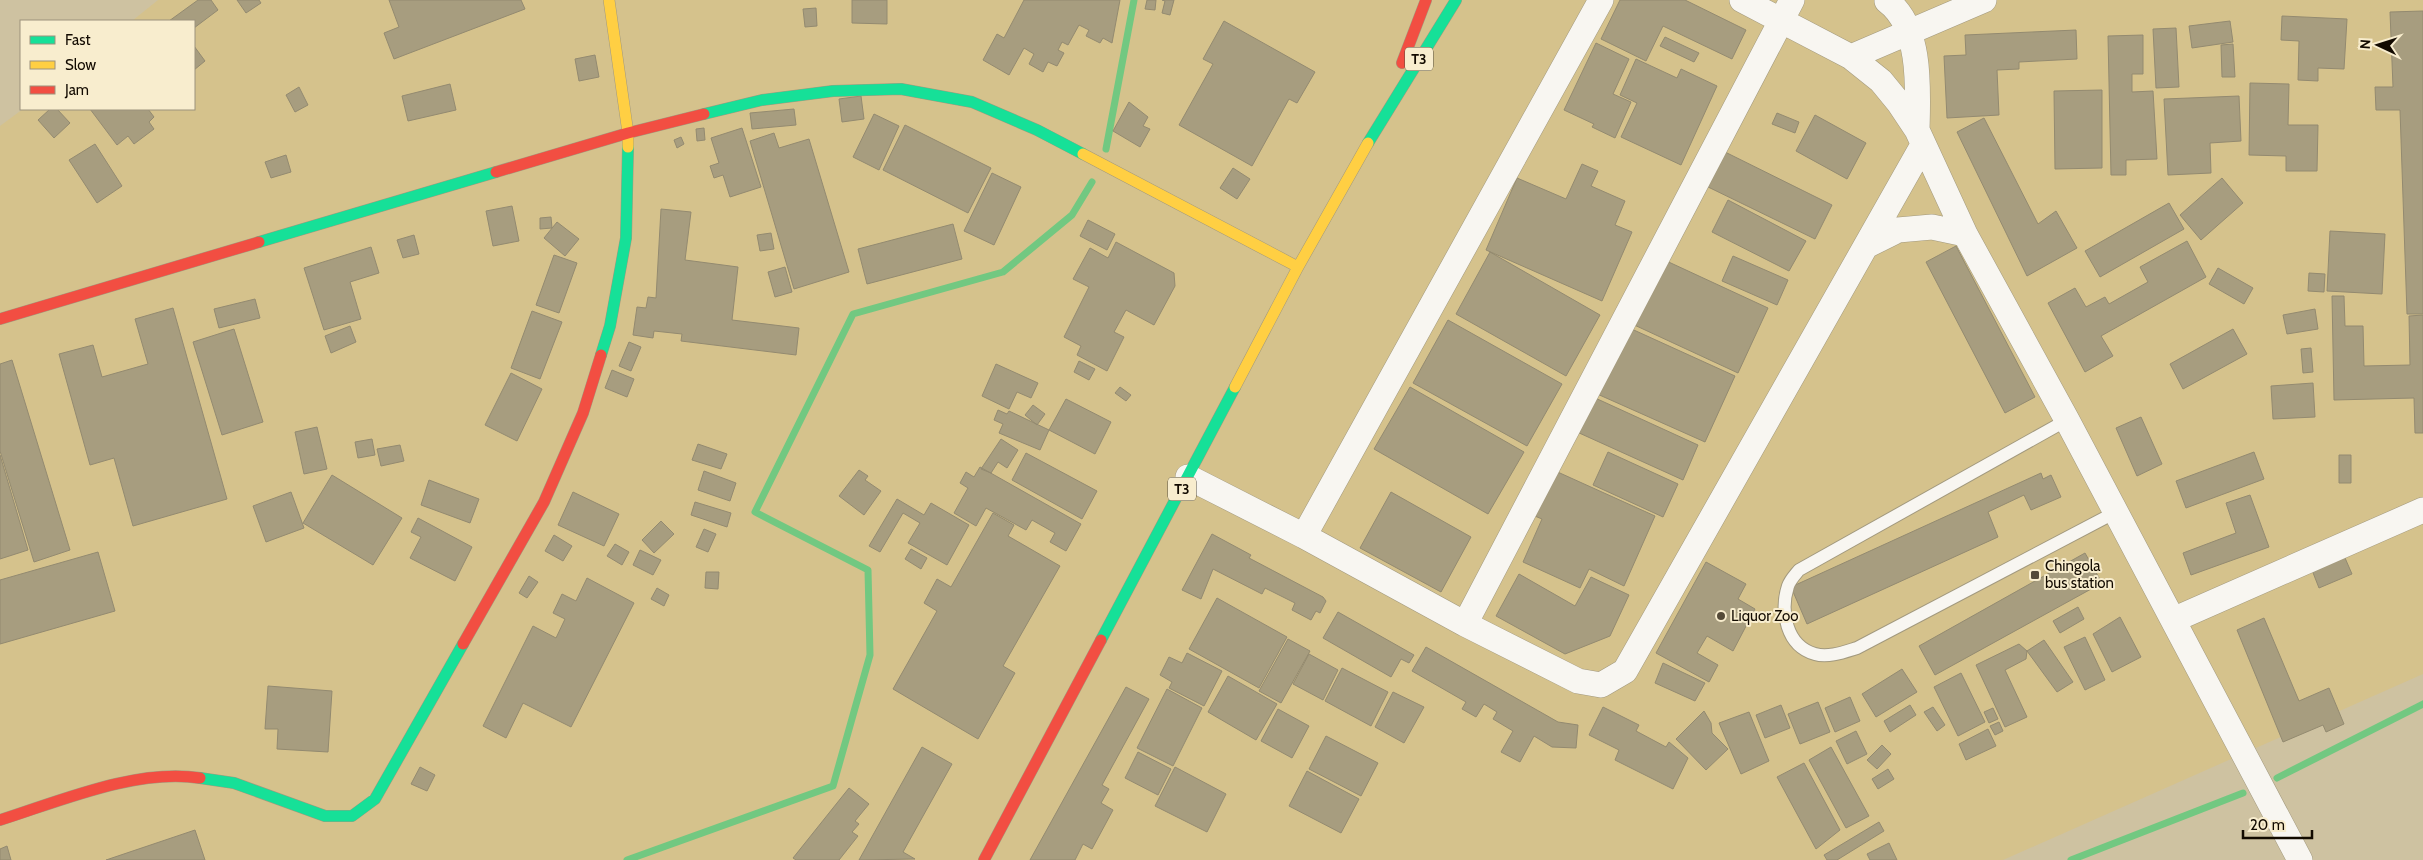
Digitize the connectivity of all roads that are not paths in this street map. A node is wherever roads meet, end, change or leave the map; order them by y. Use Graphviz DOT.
graph roads {
  1 [pos="609,0"];
  2 [pos="1426,0"];
  3 [pos="1456,0"];
  4 [pos="1601,0"];
  5 [pos="1742,0"];
  6 [pos="1879,0"];
  7 [pos="1889,0"];
  8 [pos="1984,0"];
  9 [pos="1788,10"];
  10 [pos="1948,15"];
  11 [pos="1909,34"];
  12 [pos="1851,58"];
  13 [pos="1915,63"];
  14 [pos="1382,118"];
  15 [pos="628,133"];
  16 [pos="1920,137"];
  17 [pos="1965,234"];
  18 [pos="1868,245"];
  19 [pos="1298,267"];
  20 [pos="0,319"];
  21 [pos="2067,420"];
  22 [pos="1188,478"];
  23 [pos="2423,510"];
  24 [pos="2116,512"];
  25 [pos="1304,536"];
  26 [pos="2173,620"];
  27 [pos="1465,624"];
  28 [pos="0,820"];
  29 [pos="984,860"];
  30 [pos="2300,860"];
  1 -- 15 [label="main road"];
  2 -- 14 [label="main road, T3"];
  3 -- 14 [label="main road, T3"];
  4 -- 25 [label="street"];
  5 -- 9 [label="street"];
  6 -- 7 [label="street"];
  7 -- 11 [label="street"];
  8 -- 10 [label="street"];
  9 -- 12 [label="street"];
  9 -- 27 [label="street"];
  10 -- 11 [label="street"];
  10 -- 13 [label="street"];
  11 -- 12 [label="street"];
  11 -- 13 [label="street"];
  12 -- 16 [label="street"];
  13 -- 16 [label="street"];
  14 -- 19 [label="main road, T3"];
  15 -- 19 [label="main road"];
  15 -- 20 [label="main road"];
  15 -- 28 [label="main road"];
  16 -- 17 [label="street"];
  16 -- 18 [label="street"];
  17 -- 18 [label="street"];
  17 -- 21 [label="street"];
  18 -- 27 [label="street"];
  19 -- 22 [label="main road, T3"];
  21 -- 24 [label="street"];
  21 -- 24 [label="lane"];
  22 -- 25 [label="street"];
  22 -- 29 [label="main road, T3"];
  23 -- 26 [label="street"];
  24 -- 26 [label="street"];
  25 -- 27 [label="street"];
  26 -- 30 [label="street"];
}
